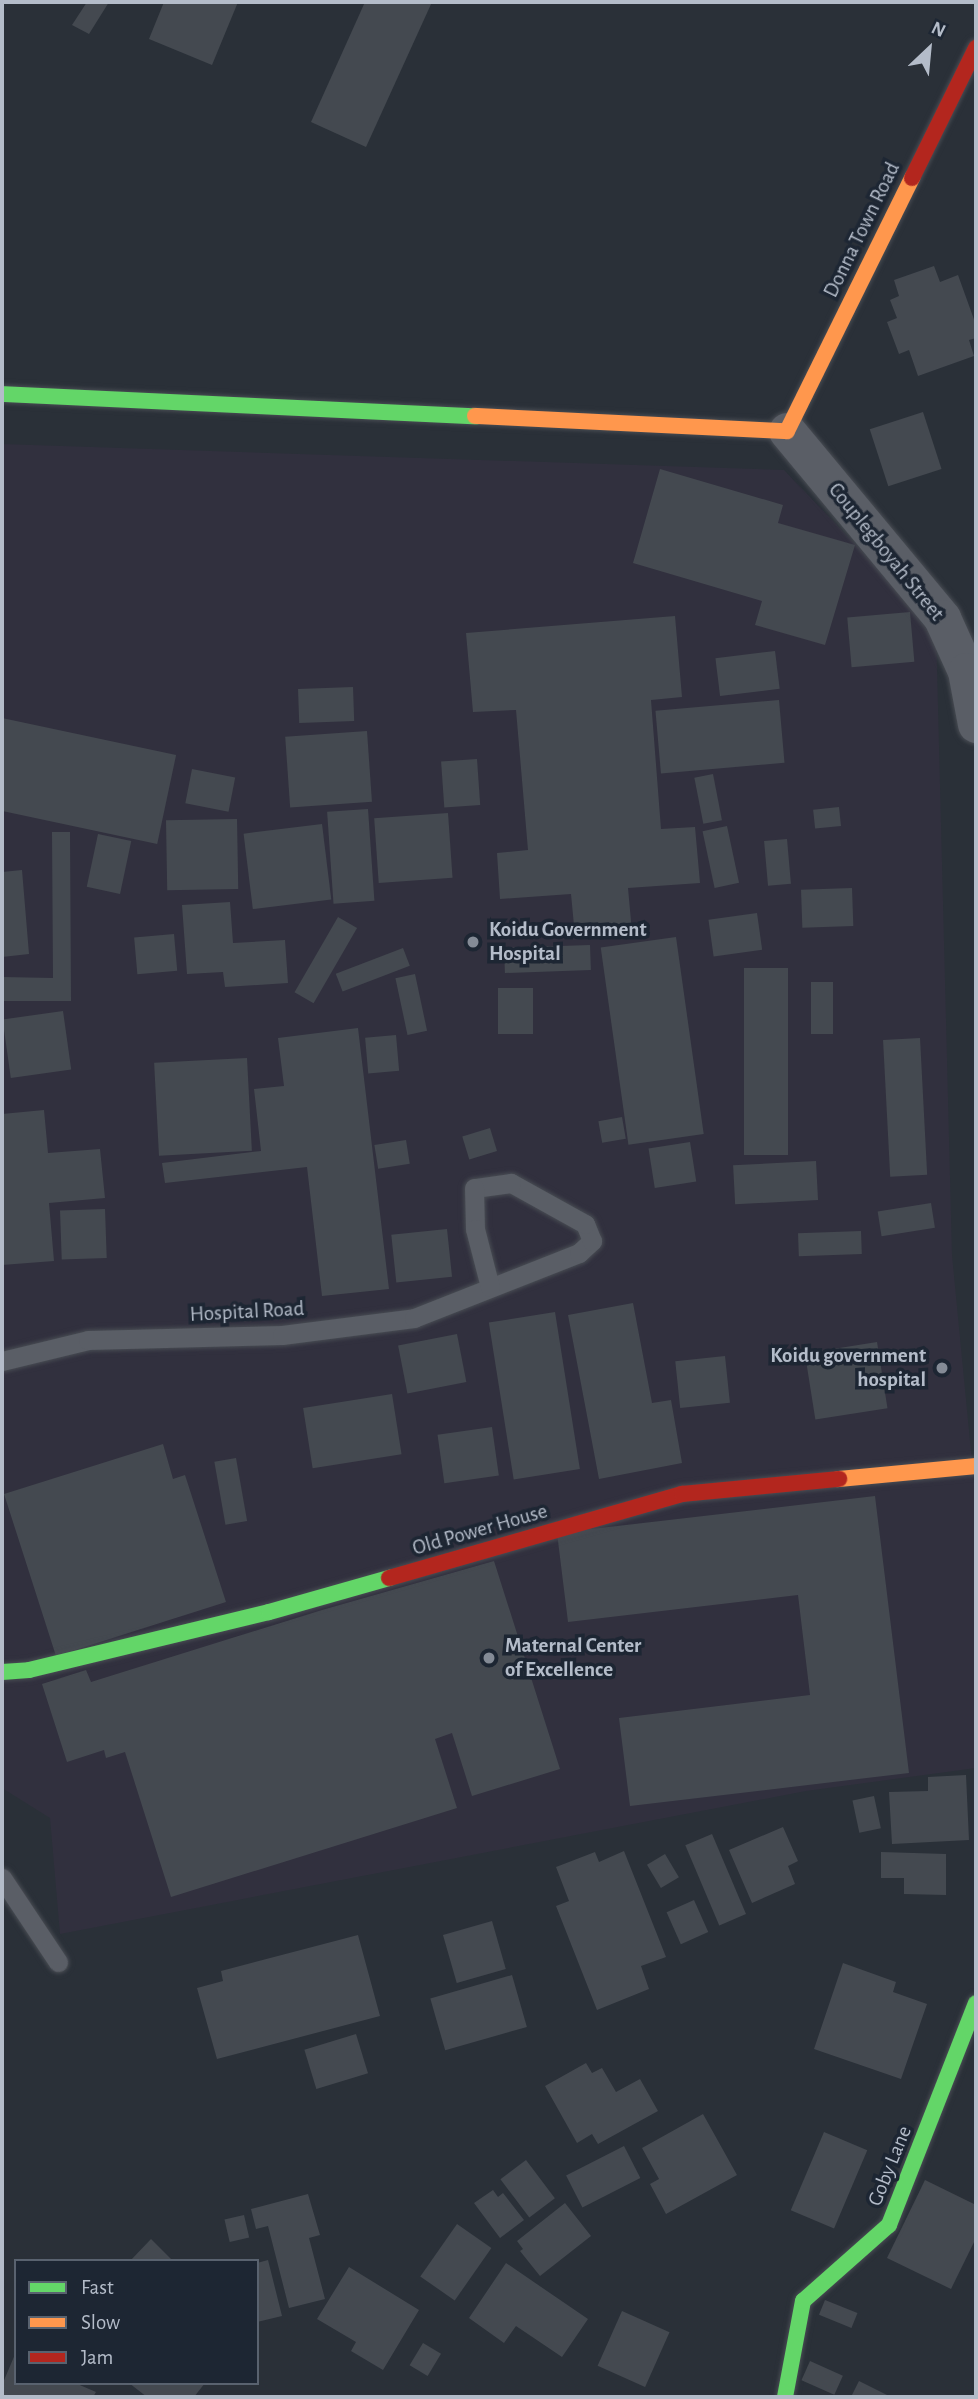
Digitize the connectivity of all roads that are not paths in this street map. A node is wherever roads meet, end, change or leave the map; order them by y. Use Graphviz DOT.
graph roads {
  1 [pos="976,48"];
  2 [pos="2,394"];
  3 [pos="787,431"];
  4 [pos="976,724"];
  5 [pos="490,1287"];
  6 [pos="2,1361"];
  7 [pos="976,1466"];
  8 [pos="2,1672"];
  9 [pos="2,1878"];
  10 [pos="58,1962"];
  11 [pos="976,2003"];
  12 [pos="785,2397"];
  1 -- 3 [label="street, Donna Town Road"];
  2 -- 3 [label="street"];
  3 -- 4 [label="street, Couplegboyah Street"];
  5 -- 5 [label="lane, Hospital Road"];
  5 -- 6 [label="lane, Hospital Road"];
  7 -- 8 [label="street, Old Power House"];
  9 -- 10 [label="lane"];
  11 -- 12 [label="street, Goby Lane"];
}
